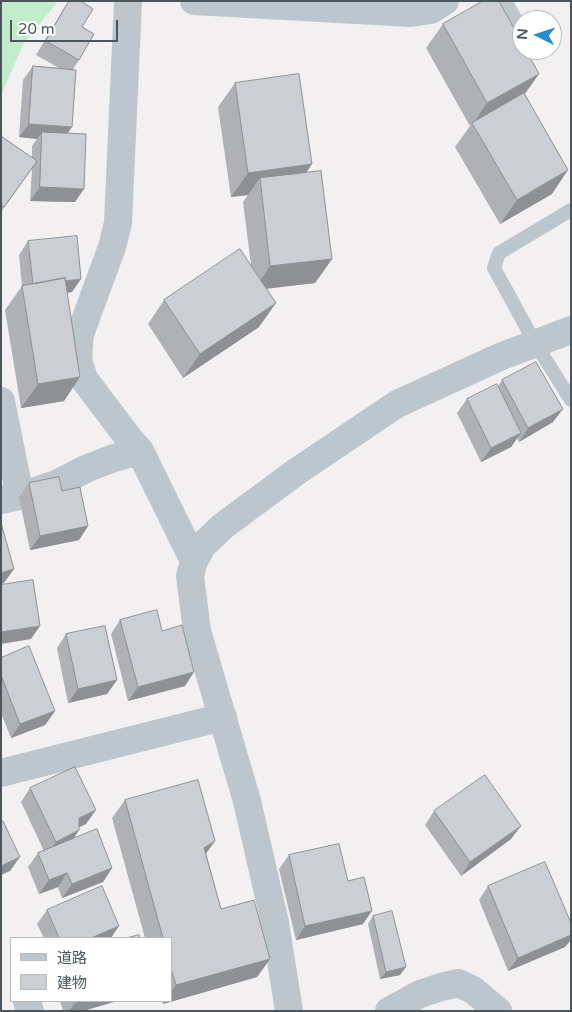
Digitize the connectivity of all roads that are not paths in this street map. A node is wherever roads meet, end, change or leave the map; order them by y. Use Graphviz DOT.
graph roads {
  1 [pos="128,1"];
  2 [pos="194,1"];
  3 [pos="445,1"];
  4 [pos="505,1"];
  5 [pos="512,13"];
  6 [pos="571,210"];
  7 [pos="571,330"];
  8 [pos="534,343"];
  9 [pos="571,400"];
  10 [pos="1,401"];
  11 [pos="140,450"];
  12 [pos="11,498"];
  13 [pos="194,560"];
  14 [pos="223,718"];
  15 [pos="1,772"];
  16 [pos="289,1011"];
  17 [pos="389,1011"];
  18 [pos="498,1011"];
  1 -- 11 [label="street"];
  2 -- 3 [label="street"];
  4 -- 5 [label="lane"];
  6 -- 8 [label="lane"];
  7 -- 8 [label="street"];
  8 -- 9 [label="lane"];
  8 -- 13 [label="street"];
  10 -- 12 [label="street"];
  11 -- 12 [label="street"];
  11 -- 13 [label="street"];
  13 -- 14 [label="street"];
  14 -- 15 [label="street"];
  14 -- 16 [label="street"];
  17 -- 18 [label="street"];
}
